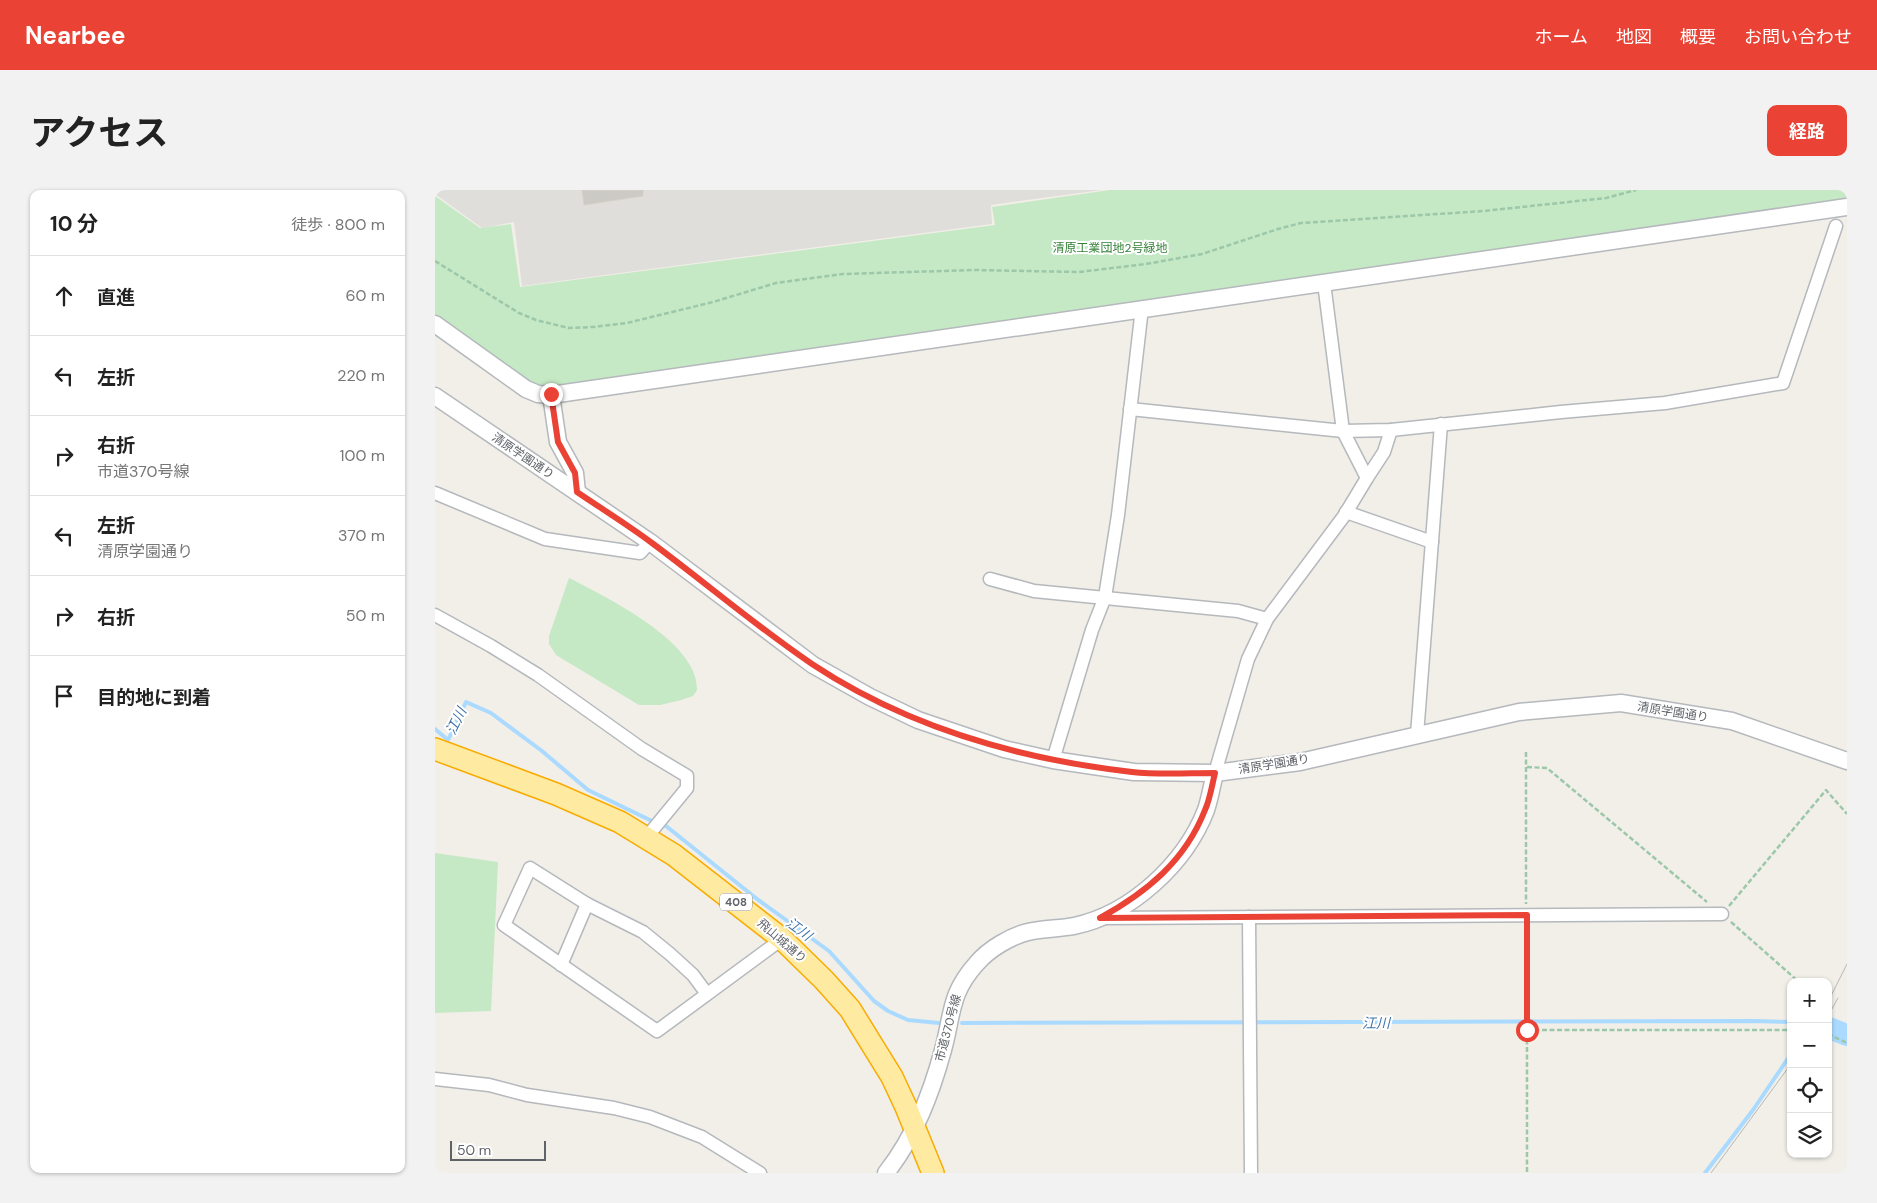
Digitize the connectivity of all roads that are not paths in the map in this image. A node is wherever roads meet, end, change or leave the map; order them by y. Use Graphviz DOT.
graph roads {
  1 [pos="1847,207"];
  2 [pos="1836,226"];
  3 [pos="1324,283"];
  4 [pos="1142,308"];
  5 [pos="435,324"];
  6 [pos="551,394"];
  7 [pos="435,396"];
  8 [pos="1130,408"];
  9 [pos="1441,424"];
  10 [pos="1391,430"];
  11 [pos="1343,431"];
  12 [pos="1367,478"];
  13 [pos="577,492"];
  14 [pos="435,493"];
  15 [pos="1346,512"];
  16 [pos="651,542"];
  17 [pos="1432,542"];
  18 [pos="990,579"];
  19 [pos="1105,597"];
  20 [pos="435,615"];
  21 [pos="1267,619"];
  22 [pos="1417,735"];
  23 [pos="435,748"];
  24 [pos="1053,760"];
  25 [pos="1847,761"];
  26 [pos="1215,773"];
  27 [pos="646,838"];
  28 [pos="587,904"];
  29 [pos="1722,914"];
  30 [pos="1249,917"];
  31 [pos="1100,918"];
  32 [pos="782,939"];
  33 [pos="561,964"];
  34 [pos="707,994"];
  35 [pos="435,1079"];
  36 [pos="915,1130"];
  37 [pos="761,1173"];
  38 [pos="887,1173"];
  39 [pos="933,1173"];
  40 [pos="1251,1173"];
  1 -- 3 [label="street"];
  2 -- 9 [label="street"];
  3 -- 4 [label="street"];
  3 -- 11 [label="street"];
  4 -- 6 [label="street"];
  4 -- 8 [label="street"];
  5 -- 6 [label="street"];
  6 -- 13 [label="street"];
  7 -- 13 [label="street, 清原学園通り"];
  8 -- 11 [label="street"];
  8 -- 19 [label="street"];
  9 -- 10 [label="street"];
  9 -- 17 [label="street"];
  10 -- 11 [label="street"];
  10 -- 12 [label="street"];
  11 -- 12 [label="street"];
  12 -- 15 [label="street"];
  13 -- 16 [label="street, 清原学園通り"];
  14 -- 16 [label="street"];
  15 -- 17 [label="street"];
  15 -- 21 [label="street"];
  16 -- 24 [label="street, 清原学園通り"];
  17 -- 22 [label="street"];
  18 -- 19 [label="street"];
  19 -- 21 [label="street"];
  19 -- 24 [label="street"];
  20 -- 27 [label="street"];
  21 -- 26 [label="street"];
  22 -- 25 [label="street, 清原学園通り"];
  22 -- 26 [label="street, 清原学園通り"];
  23 -- 27 [label="highway, 飛山城通り / 408"];
  24 -- 26 [label="street, 清原学園通り"];
  26 -- 31 [label="street, 市道370号線"];
  27 -- 32 [label="highway, 飛山城通り / 408"];
  28 -- 33 [label="street"];
  28 -- 33 [label="street"];
  28 -- 34 [label="street"];
  29 -- 30 [label="street"];
  30 -- 31 [label="street"];
  30 -- 40 [label="street"];
  31 -- 36 [label="street, 市道370号線"];
  32 -- 34 [label="street"];
  32 -- 36 [label="highway, 飛山城通り / 408"];
  33 -- 34 [label="street"];
  35 -- 37 [label="street"];
  36 -- 38 [label="street, 市道370号線"];
  36 -- 39 [label="highway, 飛山城通り / 408"];
}
